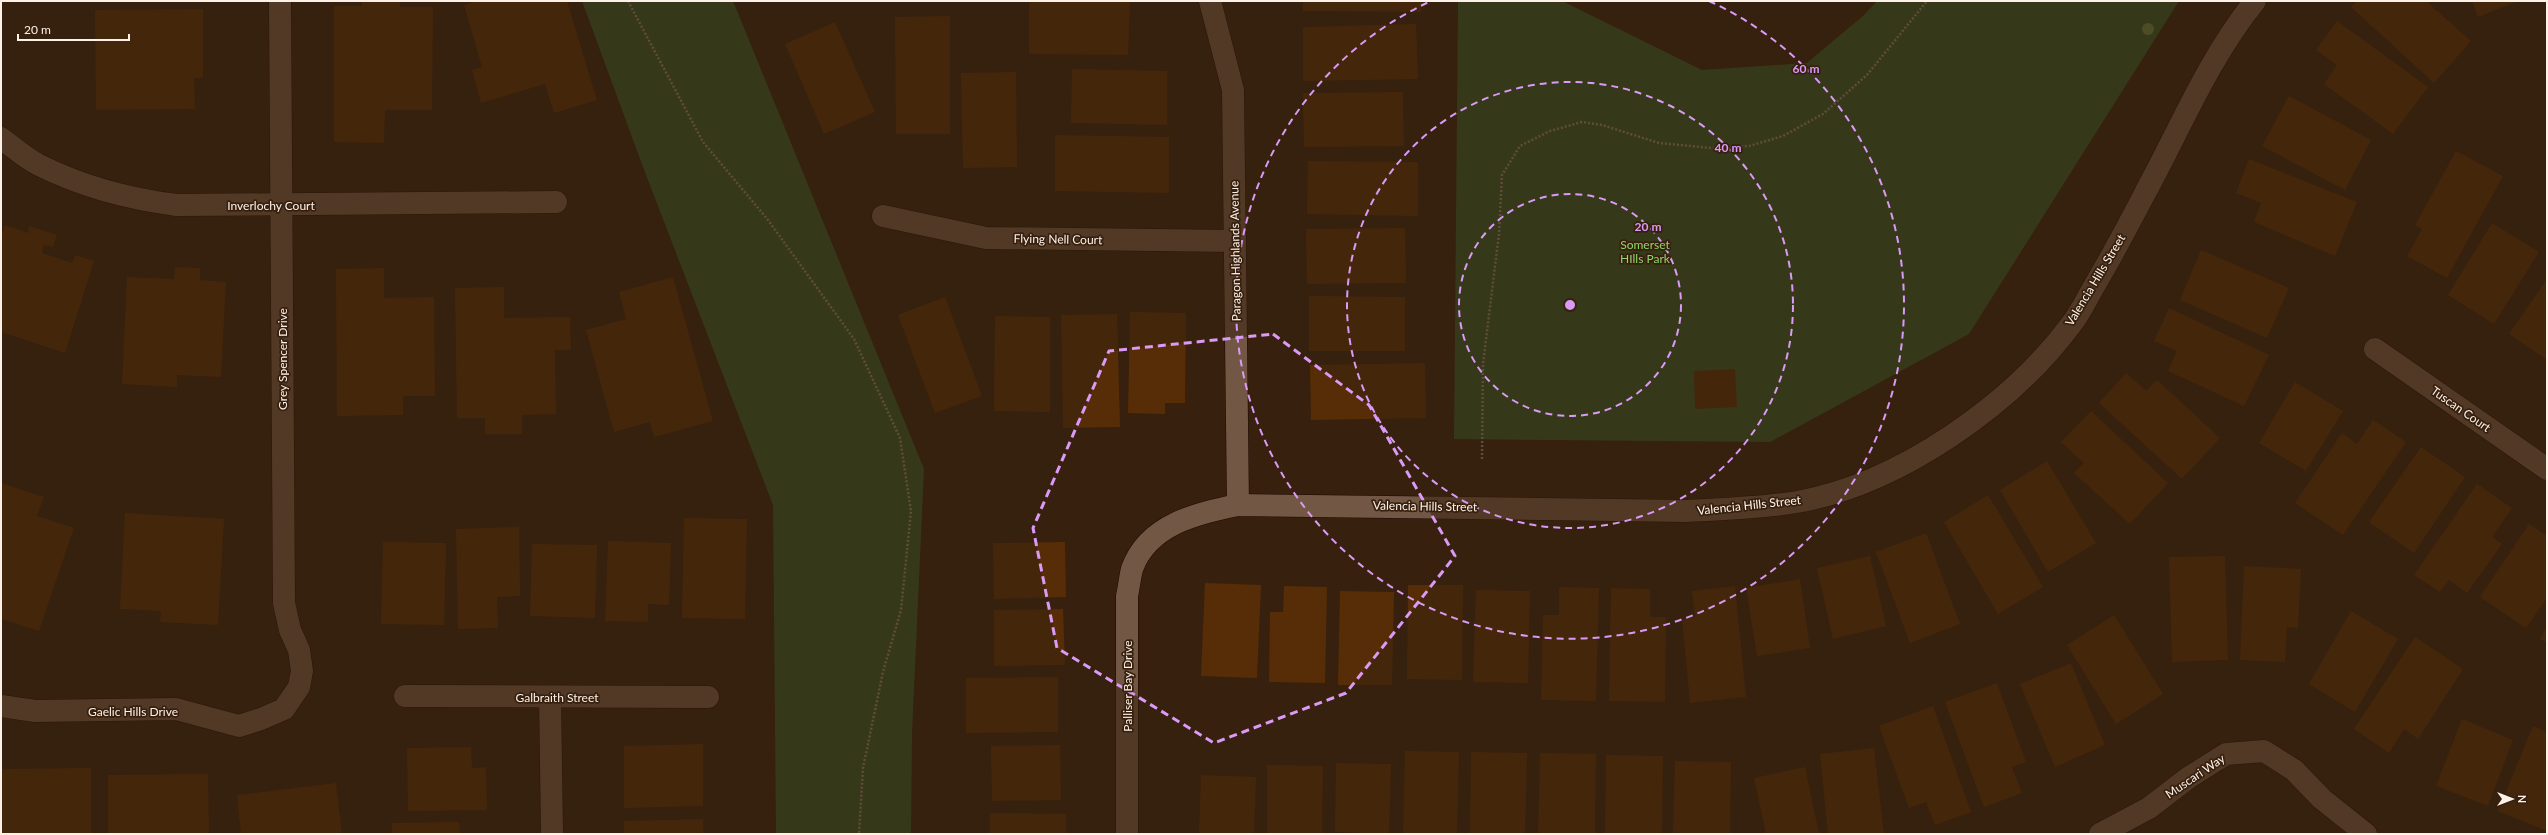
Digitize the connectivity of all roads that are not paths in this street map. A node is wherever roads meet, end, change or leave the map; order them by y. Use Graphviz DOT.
graph roads {
  1 [pos="280,1"];
  2 [pos="1210,1"];
  3 [pos="2255,1"];
  4 [pos="1,138"];
  5 [pos="556,202"];
  6 [pos="283,205"];
  7 [pos="883,216"];
  8 [pos="1235,241"];
  9 [pos="2375,348"];
  10 [pos="2547,469"];
  11 [pos="1238,505"];
  12 [pos="1149,542"];
  13 [pos="405,696"];
  14 [pos="550,697"];
  15 [pos="708,697"];
  16 [pos="1,706"];
  17 [pos="284,709"];
  18 [pos="552,834"];
  19 [pos="1127,834"];
  20 [pos="2100,834"];
  21 [pos="2366,834"];
  1 -- 6 [label="street, Grey Spencer Drive"];
  2 -- 8 [label="street, Paragon Highlands Avenue"];
  3 -- 11 [label="street, Valencia Hills Street"];
  4 -- 6 [label="street, Inverlochy Court"];
  5 -- 6 [label="street, Inverlochy Court"];
  6 -- 17 [label="street, Grey Spencer Drive"];
  7 -- 8 [label="street, Flying Nell Court"];
  8 -- 11 [label="street, Paragon Highlands Avenue"];
  9 -- 10 [label="street, Tuscan Court"];
  11 -- 12 [label="street, Valencia Hills Street"];
  12 -- 19 [label="street, Palliser Bay Drive"];
  13 -- 14 [label="street, Galbraith Street"];
  14 -- 15 [label="street, Galbraith Street"];
  14 -- 18 [label="street"];
  16 -- 17 [label="street, Gaelic Hills Drive"];
  20 -- 21 [label="street, Muscari Way"];
}
